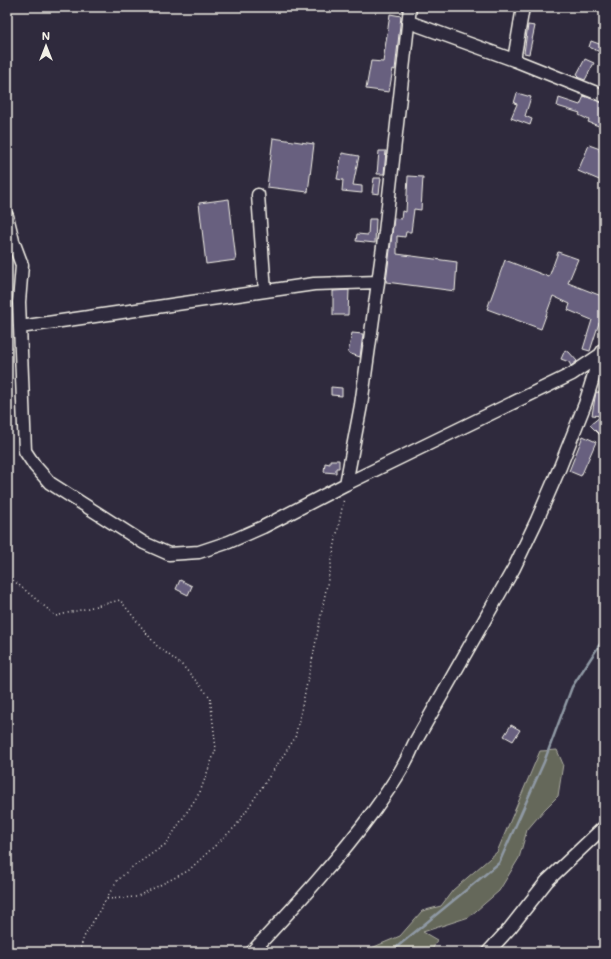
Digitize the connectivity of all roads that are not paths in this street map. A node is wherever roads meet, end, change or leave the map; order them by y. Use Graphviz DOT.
graph roads {
  1 [pos="410,7"];
  2 [pos="522,7"];
  3 [pos="409,22"];
  4 [pos="514,60"];
  5 [pos="604,96"];
  6 [pos="258,195"];
  7 [pos="7,216"];
  8 [pos="378,282"];
  9 [pos="265,291"];
  10 [pos="20,327"];
  11 [pos="602,352"];
  12 [pos="346,484"];
  13 [pos="604,827"];
  14 [pos="252,952"];
  15 [pos="488,952"];
  1 -- 3 [label="street"];
  2 -- 4 [label="street"];
  3 -- 4 [label="street"];
  3 -- 8 [label="street"];
  4 -- 5 [label="street"];
  6 -- 9 [label="street"];
  7 -- 10 [label="street"];
  8 -- 9 [label="street"];
  8 -- 12 [label="street"];
  9 -- 10 [label="street"];
  10 -- 12 [label="street"];
  11 -- 12 [label="street"];
  11 -- 14 [label="street"];
  13 -- 15 [label="street"];
}
